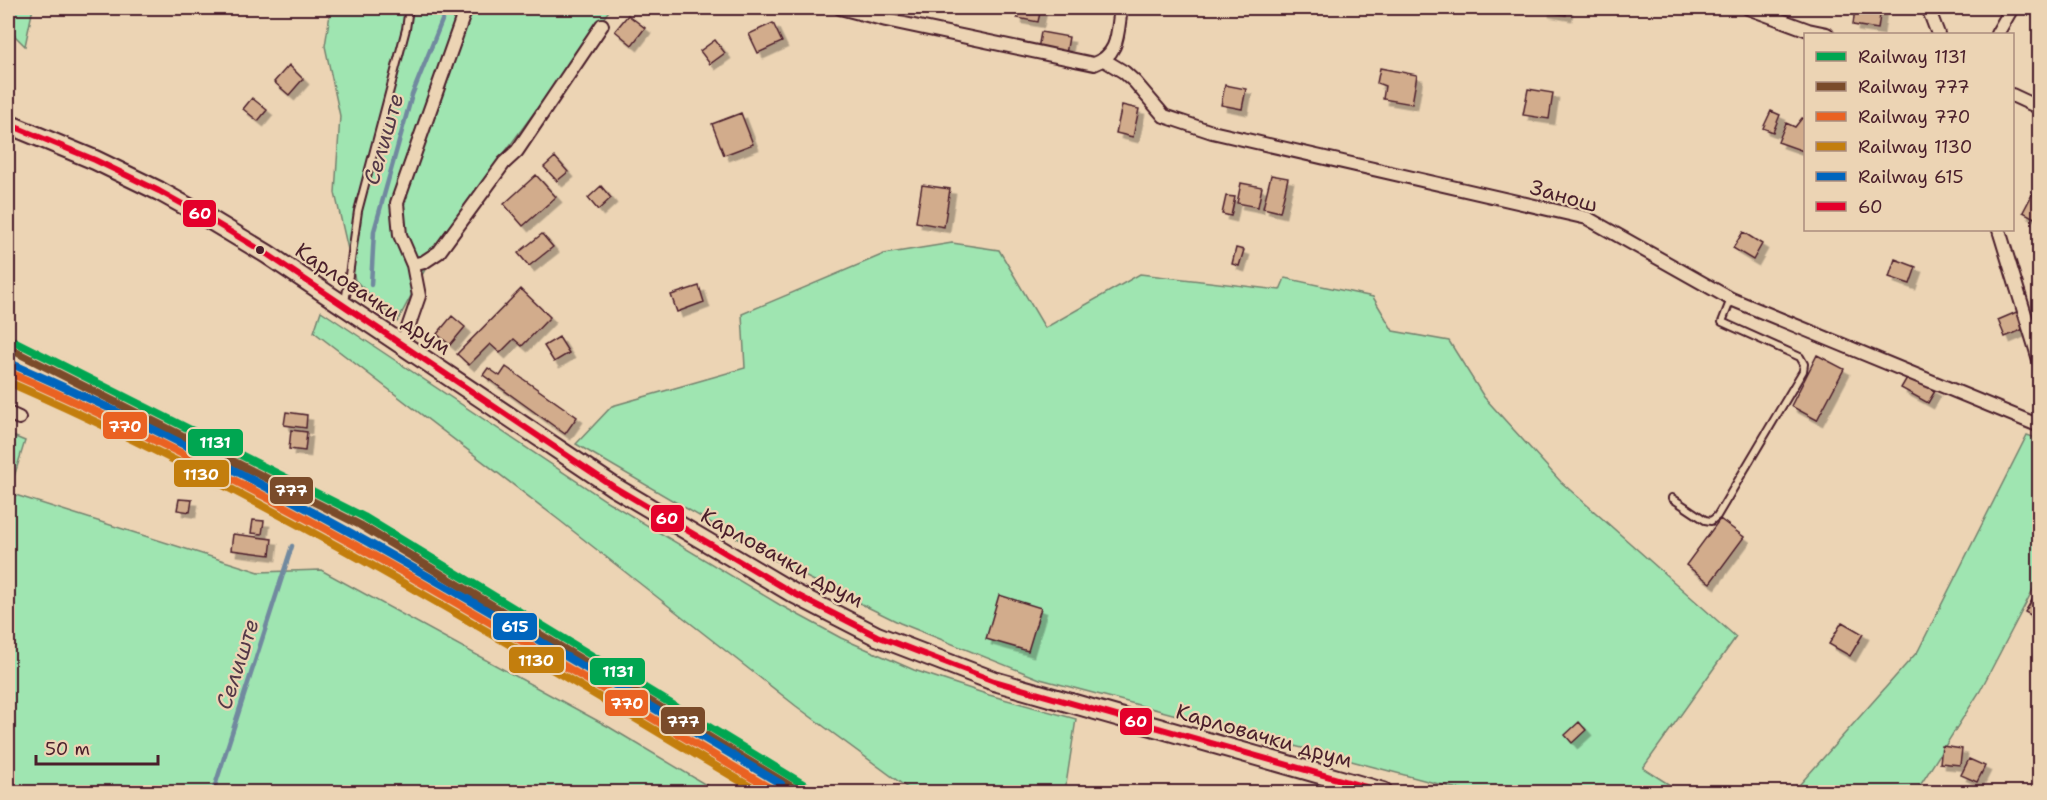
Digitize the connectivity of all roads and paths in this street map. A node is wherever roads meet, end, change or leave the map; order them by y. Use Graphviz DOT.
graph roads {
  1 [pos="409,8"];
  2 [pos="466,8"];
  3 [pos="840,8"];
  4 [pos="1121,8"];
  5 [pos="1748,8"];
  6 [pos="1928,8"];
  7 [pos="2012,8"];
  8 [pos="602,26"];
  9 [pos="1822,33"];
  10 [pos="1938,33"];
  11 [pos="1998,33"];
  12 [pos="1104,60"];
  13 [pos="2014,95"];
  14 [pos="2040,108"];
  15 [pos="8,124"];
  16 [pos="1999,231"];
  17 [pos="413,265"];
  18 [pos="1731,299"];
  19 [pos="345,307"];
  20 [pos="402,345"];
  21 [pos="2040,363"];
  22 [pos="2040,426"];
  23 [pos="1672,498"];
  24 [pos="1383,792"];
  1 -- 19 [label="lane"];
  2 -- 17 [label="street"];
  3 -- 12 [label="street"];
  4 -- 12 [label="street"];
  5 -- 9 [label="street"];
  6 -- 10 [label="street"];
  7 -- 11 [label="street"];
  8 -- 17 [label="street"];
  12 -- 18 [label="street, Занош"];
  13 -- 14 [label="street"];
  15 -- 19 [label="main road, Карловачки друм"];
  16 -- 21 [label="street"];
  17 -- 20 [label="street"];
  18 -- 22 [label="street, Занош"];
  18 -- 23 [label="lane"];
  19 -- 20 [label="main road, Карловачки друм"];
  20 -- 24 [label="main road, Карловачки друм"];
}
